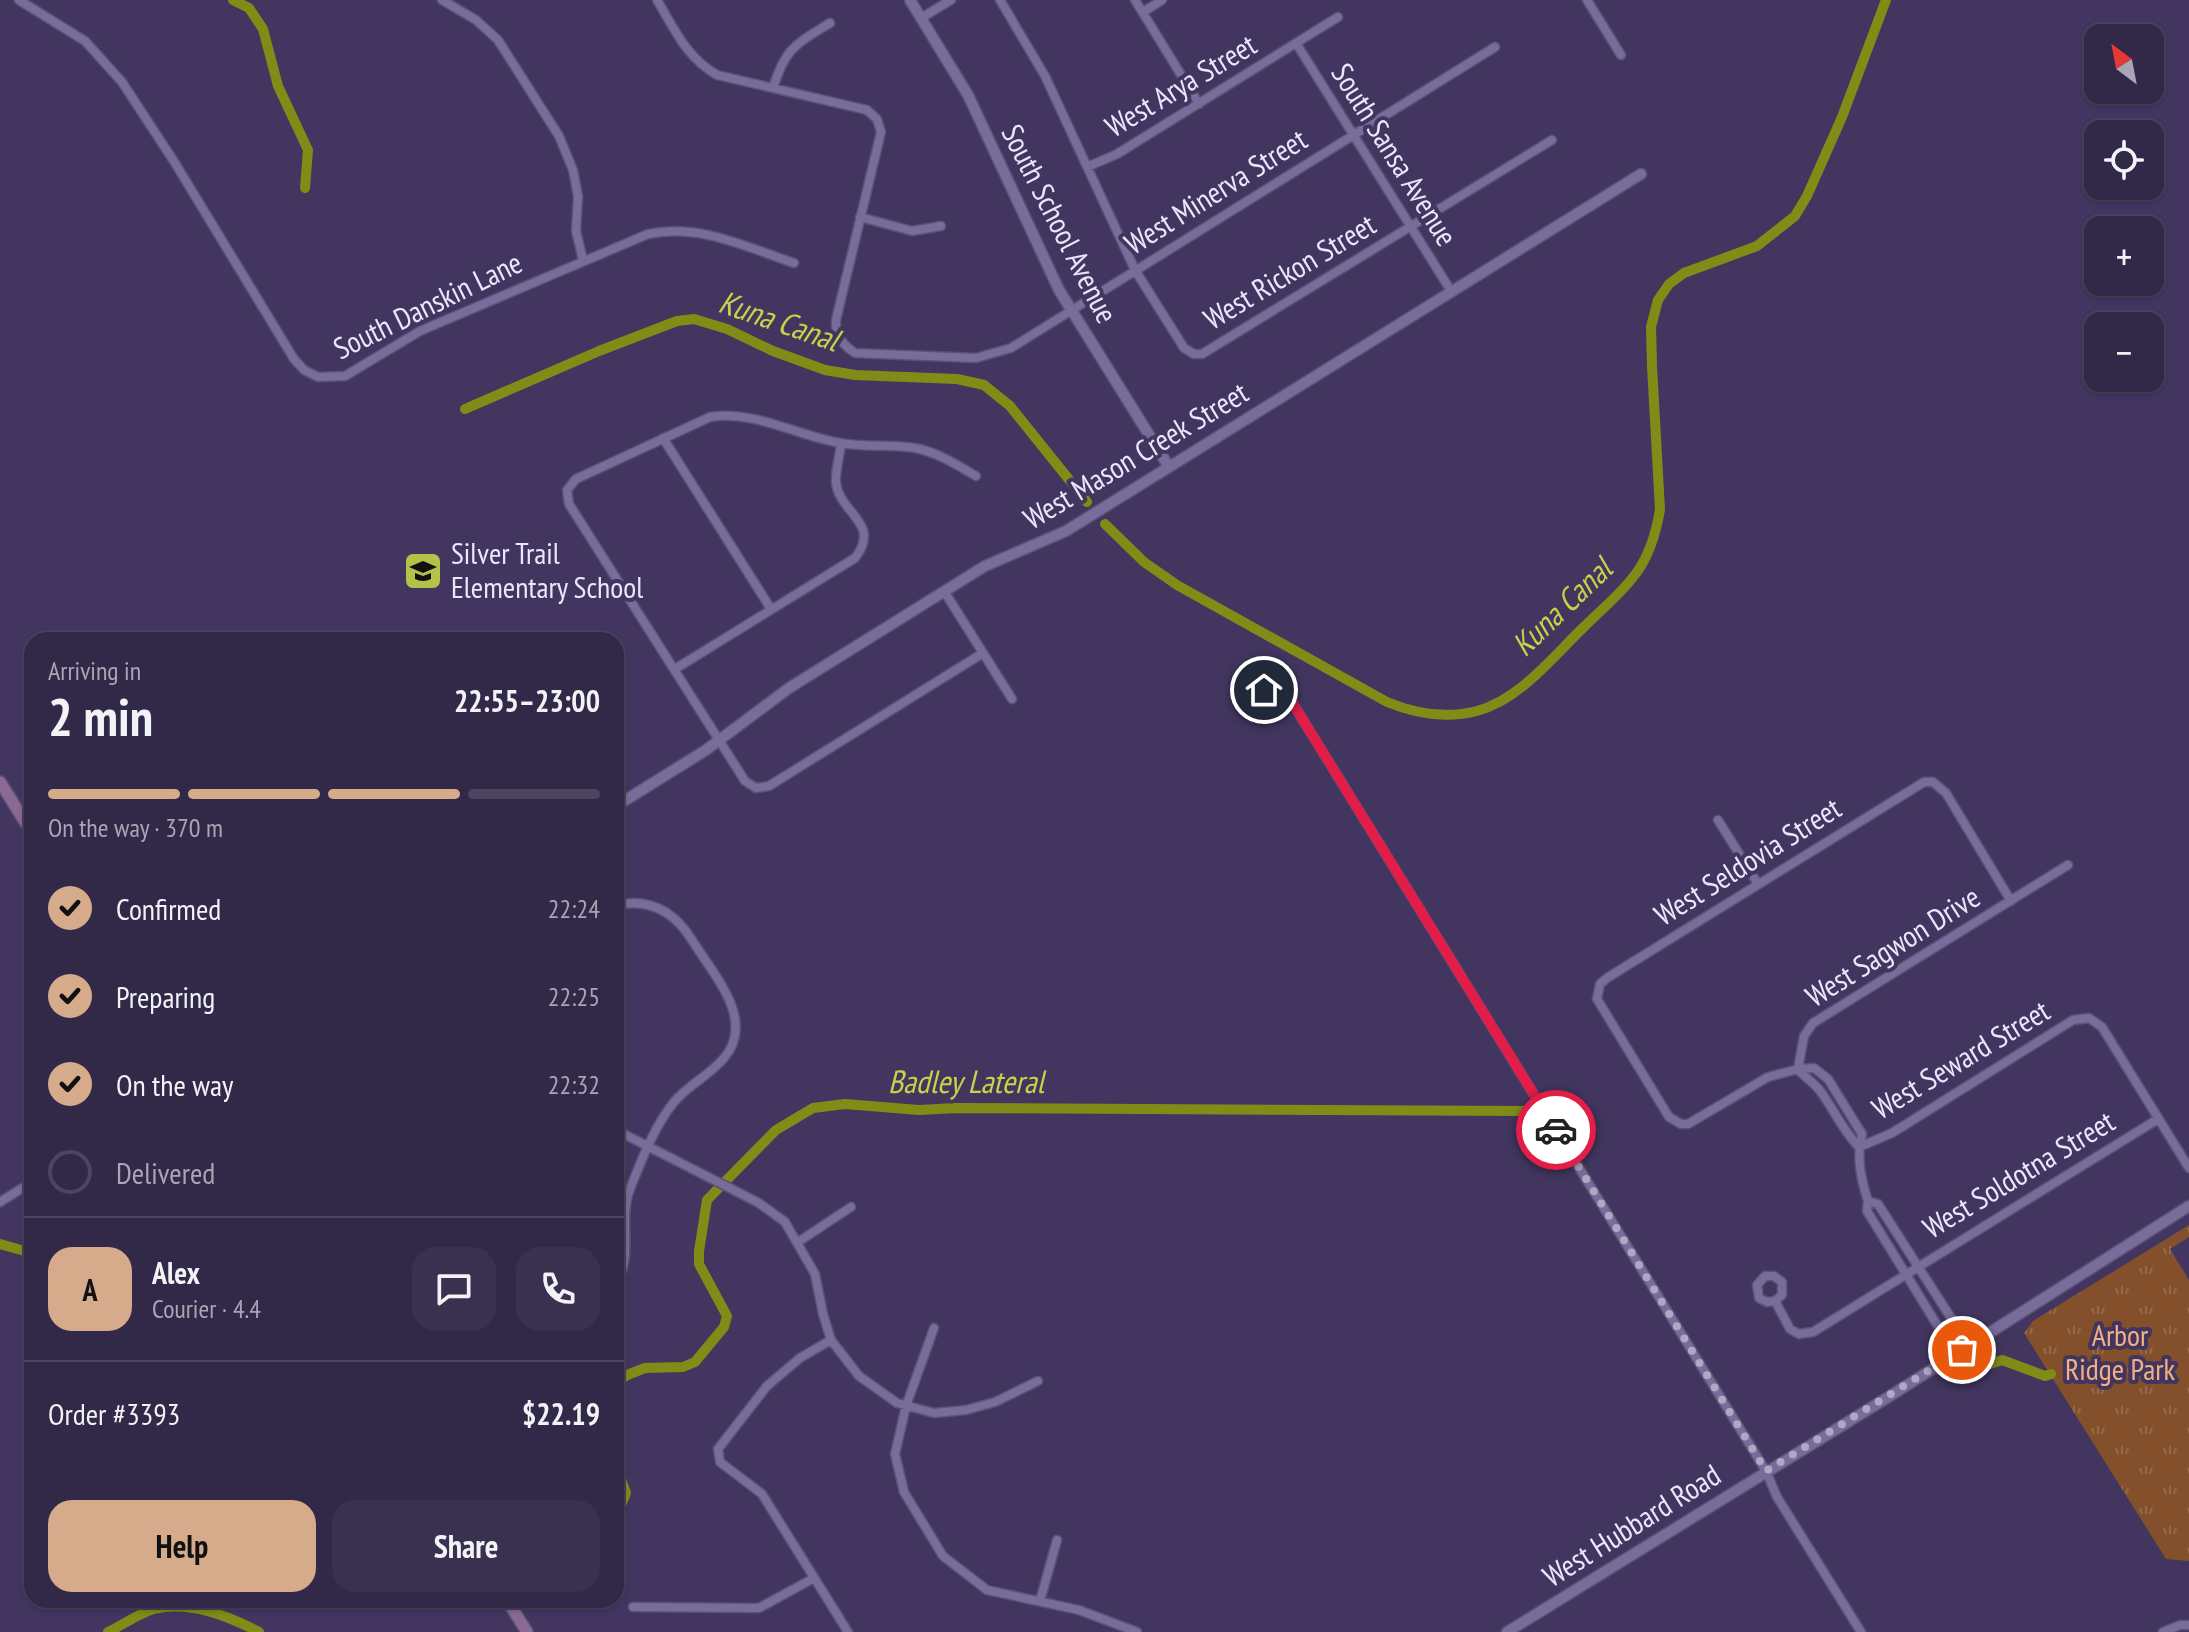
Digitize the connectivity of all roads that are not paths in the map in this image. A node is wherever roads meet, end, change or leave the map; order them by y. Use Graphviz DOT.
graph roads {
  1 [pos="19,0"];
  2 [pos="442,0"];
  3 [pos="910,0"];
  4 [pos="951,0"];
  5 [pos="1000,0"];
  6 [pos="1135,0"];
  7 [pos="1162,0"];
  8 [pos="1587,0"];
  9 [pos="658,1"];
  10 [pos="1143,12"];
  11 [pos="1338,17"];
  12 [pos="921,18"];
  13 [pos="830,23"];
  14 [pos="1296,43"];
  15 [pos="1495,47"];
  16 [pos="1621,55"];
  17 [pos="773,88"];
  18 [pos="1199,104"];
  19 [pos="1353,135"];
  20 [pos="1552,140"];
  21 [pos="1087,167"];
  22 [pos="1641,174"];
  23 [pos="860,217"];
  24 [pos="941,226"];
  25 [pos="1411,227"];
  26 [pos="583,260"];
  27 [pos="794,263"];
  28 [pos="1135,270"];
  29 [pos="1451,291"];
  30 [pos="1072,310"];
  31 [pos="663,438"];
  32 [pos="841,443"];
  33 [pos="1169,467"];
  34 [pos="976,476"];
  35 [pos="944,591"];
  36 [pos="771,609"];
  37 [pos="983,653"];
  38 [pos="675,669"];
  39 [pos="1264,690"];
  40 [pos="1012,699"];
  41 [pos="719,740"];
  42 [pos="0,782"];
  43 [pos="624,801"];
  44 [pos="24,820"];
  45 [pos="1718,820"];
  46 [pos="2068,865"];
  47 [pos="1758,884"];
  48 [pos="2011,901"];
  49 [pos="624,905"];
  50 [pos="1798,1069"];
  51 [pos="2158,1119"];
  52 [pos="624,1134"];
  53 [pos="647,1147"];
  54 [pos="1859,1147"];
  55 [pos="2189,1168"];
  56 [pos="24,1187"];
  57 [pos="1868,1201"];
  58 [pos="0,1202"];
  59 [pos="2189,1206"];
  60 [pos="851,1207"];
  61 [pos="798,1242"];
  62 [pos="624,1252"];
  63 [pos="1917,1265"];
  64 [pos="1905,1273"];
  65 [pos="1775,1301"];
  66 [pos="934,1328"];
  67 [pos="831,1340"];
  68 [pos="1969,1346"];
  69 [pos="1955,1354"];
  70 [pos="1038,1381"];
  71 [pos="906,1406"];
  72 [pos="1766,1471"];
  73 [pos="1057,1540"];
  74 [pos="814,1578"];
  75 [pos="1040,1601"];
  76 [pos="633,1607"];
  77 [pos="512,1608"];
  78 [pos="2189,1625"];
  79 [pos="527,1632"];
  80 [pos="848,1632"];
  81 [pos="1137,1632"];
  82 [pos="1507,1632"];
  83 [pos="1861,1632"];
  84 [pos="2163,1632"];
  1 -- 26 [label="street, South Danskin Lane"];
  2 -- 26 [label="street"];
  3 -- 12 [label="street, South School Avenue"];
  4 -- 12 [label="street"];
  5 -- 21 [label="street"];
  6 -- 10 [label="street"];
  7 -- 10 [label="street"];
  8 -- 16 [label="street"];
  9 -- 17 [label="street"];
  10 -- 18 [label="street"];
  11 -- 14 [label="street, West Arya Street"];
  12 -- 30 [label="street, South School Avenue"];
  13 -- 17 [label="street"];
  14 -- 18 [label="street, West Arya Street"];
  14 -- 19 [label="street, South Sansa Avenue"];
  15 -- 19 [label="street, West Minerva Street"];
  17 -- 23 [label="street"];
  18 -- 21 [label="street, West Arya Street"];
  19 -- 25 [label="street, South Sansa Avenue"];
  19 -- 28 [label="street, West Minerva Street"];
  20 -- 25 [label="street, West Rickon Street"];
  21 -- 28 [label="street"];
  22 -- 29 [label="street, West Mason Creek Street"];
  23 -- 24 [label="street"];
  23 -- 30 [label="street, West Minerva Street"];
  25 -- 28 [label="street, West Rickon Street"];
  25 -- 29 [label="street, South Sansa Avenue"];
  26 -- 27 [label="street, South Danskin Lane"];
  28 -- 30 [label="street, West Minerva Street"];
  29 -- 33 [label="street, West Mason Creek Street"];
  30 -- 33 [label="street, South School Avenue"];
  31 -- 32 [label="street"];
  31 -- 36 [label="street"];
  31 -- 38 [label="street"];
  32 -- 34 [label="street"];
  32 -- 36 [label="street"];
  33 -- 35 [label="street, West Mason Creek Street"];
  35 -- 37 [label="street"];
  35 -- 41 [label="street, West Mason Creek Street"];
  36 -- 38 [label="street"];
  37 -- 40 [label="street"];
  37 -- 41 [label="street"];
  38 -- 41 [label="street"];
  39 -- 72 [label="street"];
  41 -- 43 [label="street, West Mason Creek Street"];
  42 -- 44 [label="main road"];
  45 -- 47 [label="street"];
  46 -- 48 [label="street, West Sagwon Drive"];
  47 -- 48 [label="street, West Seldovia Street"];
  47 -- 50 [label="street, West Seldovia Street"];
  48 -- 50 [label="street, West Sagwon Drive"];
  49 -- 53 [label="street"];
  50 -- 54 [label="street"];
  50 -- 54 [label="street"];
  51 -- 54 [label="street, West Seward Street"];
  51 -- 55 [label="street"];
  51 -- 63 [label="street, West Soldotna Street"];
  52 -- 53 [label="street"];
  53 -- 61 [label="street"];
  53 -- 62 [label="street"];
  54 -- 57 [label="street"];
  56 -- 58 [label="street"];
  57 -- 63 [label="street"];
  57 -- 64 [label="street"];
  59 -- 68 [label="street, West Hubbard Road"];
  60 -- 61 [label="street"];
  61 -- 67 [label="street"];
  63 -- 64 [label="street, West Soldotna Street"];
  63 -- 68 [label="street"];
  64 -- 65 [label="street, West Soldotna Street"];
  64 -- 69 [label="street"];
  66 -- 71 [label="street"];
  67 -- 71 [label="street"];
  67 -- 74 [label="street"];
  68 -- 69 [label="street, West Hubbard Road"];
  69 -- 72 [label="street, West Hubbard Road"];
  70 -- 71 [label="street"];
  71 -- 75 [label="street"];
  72 -- 82 [label="street, West Hubbard Road"];
  72 -- 83 [label="street"];
  73 -- 75 [label="street"];
  74 -- 76 [label="street"];
  74 -- 80 [label="street"];
  75 -- 81 [label="street"];
  77 -- 79 [label="main road"];
  78 -- 84 [label="street"];
}
